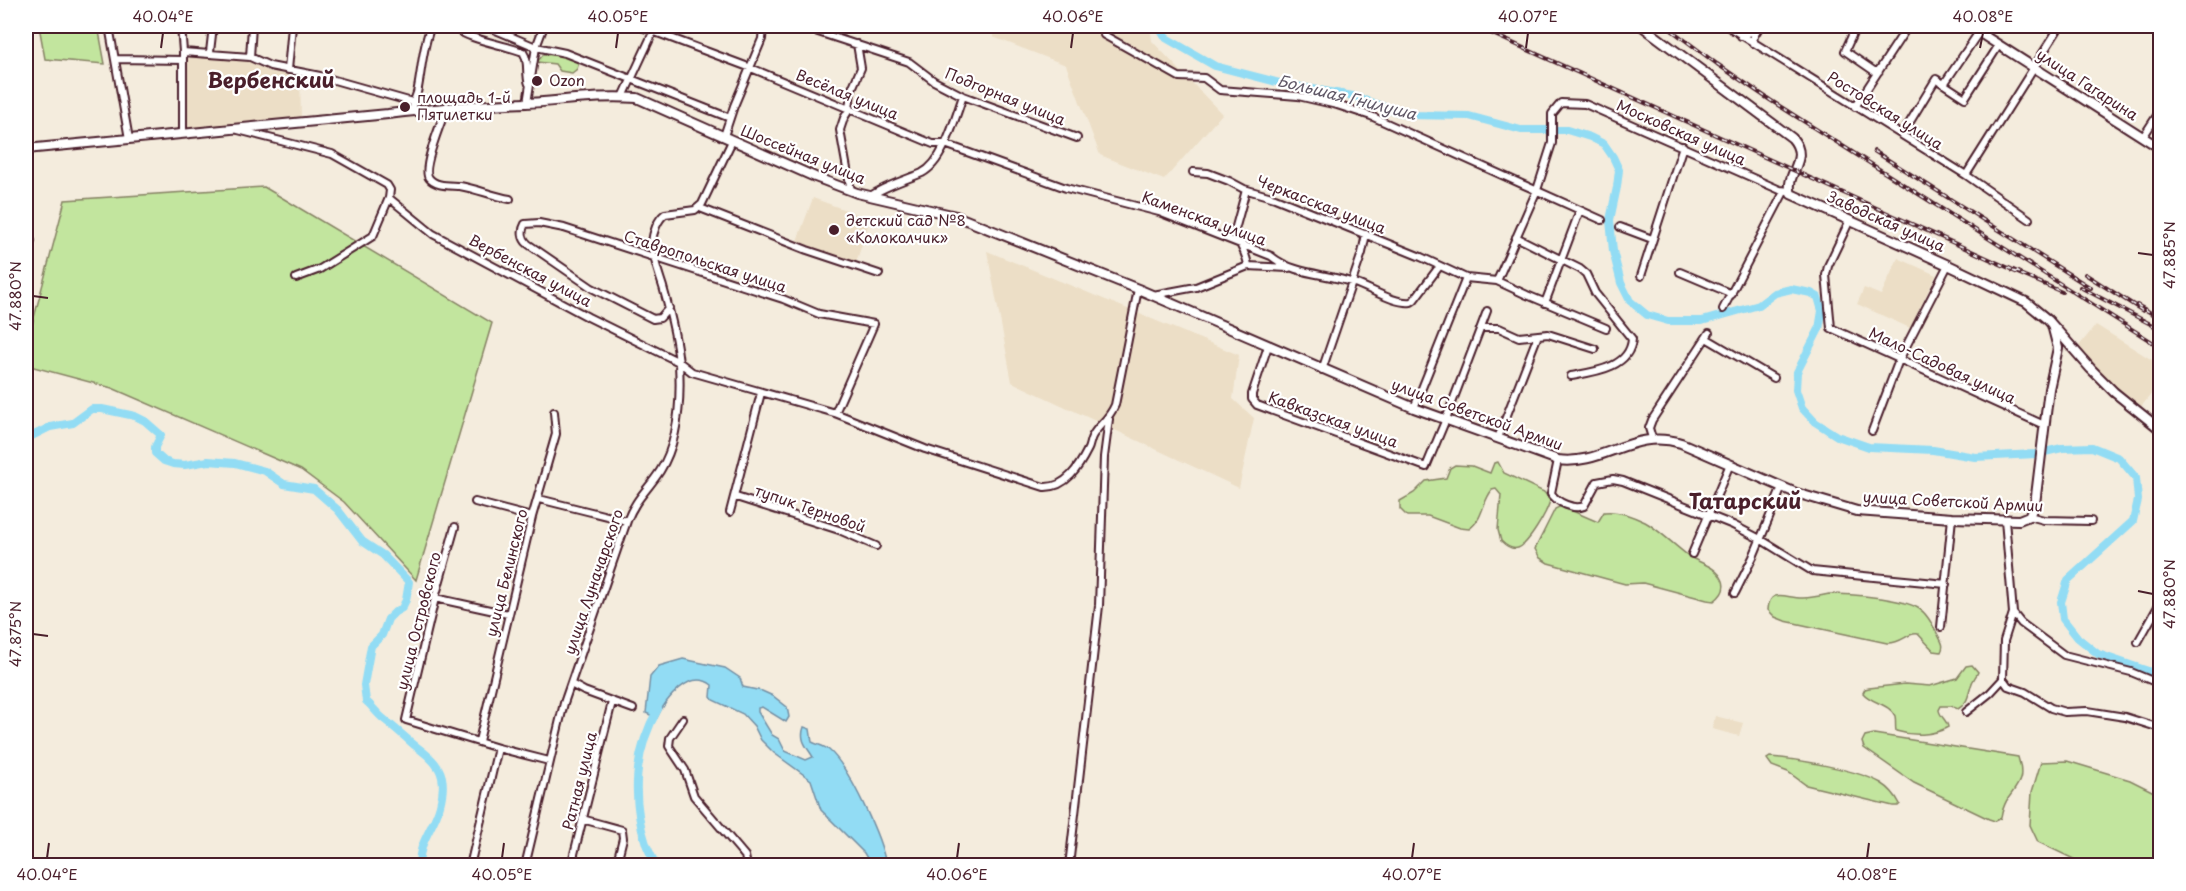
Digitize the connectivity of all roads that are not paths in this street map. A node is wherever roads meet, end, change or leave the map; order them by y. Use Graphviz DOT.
graph roads {
  1 [pos="109,26"];
  2 [pos="181,26"];
  3 [pos="213,26"];
  4 [pos="252,26"];
  5 [pos="292,26"];
  6 [pos="431,26"];
  7 [pos="451,26"];
  8 [pos="486,26"];
  9 [pos="544,26"];
  10 [pos="639,26"];
  11 [pos="763,26"];
  12 [pos="793,26"];
  13 [pos="1642,26"];
  14 [pos="1727,26"];
  15 [pos="1755,26"];
  16 [pos="1760,26"];
  17 [pos="1850,26"];
  18 [pos="1908,26"];
  19 [pos="1969,26"];
  20 [pos="2060,26"];
  21 [pos="655,28"];
  22 [pos="1979,32"];
  23 [pos="1104,35"];
  24 [pos="1741,36"];
  25 [pos="1753,43"];
  26 [pos="857,44"];
  27 [pos="1999,45"];
  28 [pos="536,47"];
  29 [pos="183,52"];
  30 [pos="210,52"];
  31 [pos="250,57"];
  32 [pos="117,59"];
  33 [pos="183,60"];
  34 [pos="2035,66"];
  35 [pos="751,68"];
  36 [pos="288,70"];
  37 [pos="1879,71"];
  38 [pos="631,78"];
  39 [pos="530,84"];
  40 [pos="1944,84"];
  41 [pos="963,96"];
  42 [pos="623,97"];
  43 [pos="412,102"];
  44 [pos="527,103"];
  45 [pos="447,106"];
  46 [pos="1855,107"];
  47 [pos="849,110"];
  48 [pos="413,111"];
  49 [pos="2160,111"];
  50 [pos="730,118"];
  51 [pos="234,129"];
  52 [pos="183,134"];
  53 [pos="1902,135"];
  54 [pos="2143,137"];
  55 [pos="1077,138"];
  56 [pos="129,139"];
  57 [pos="728,139"];
  58 [pos="945,144"];
  59 [pos="1683,146"];
  60 [pos="2160,148"];
  61 [pos="26,149"];
  62 [pos="1193,172"];
  63 [pos="1966,175"];
  64 [pos="1046,182"];
  65 [pos="851,190"];
  66 [pos="1246,190"];
  67 [pos="1537,190"];
  68 [pos="1787,191"];
  69 [pos="871,196"];
  70 [pos="389,198"];
  71 [pos="510,198"];
  72 [pos="700,208"];
  73 [pos="1580,210"];
  74 [pos="2029,219"];
  75 [pos="1602,220"];
  76 [pos="1850,220"];
  77 [pos="1620,226"];
  78 [pos="1366,234"];
  79 [pos="1516,237"];
  80 [pos="1652,239"];
  81 [pos="32,241"];
  82 [pos="1240,245"];
  83 [pos="26,256"];
  84 [pos="656,260"];
  85 [pos="1560,260"];
  86 [pos="1948,265"];
  87 [pos="1248,266"];
  88 [pos="1439,267"];
  89 [pos="1292,268"];
  90 [pos="1680,272"];
  91 [pos="879,274"];
  92 [pos="1641,276"];
  93 [pos="296,278"];
  94 [pos="1466,278"];
  95 [pos="1497,281"];
  96 [pos="1352,282"];
  97 [pos="1138,289"];
  98 [pos="1732,294"];
  99 [pos="1152,295"];
  100 [pos="1545,303"];
  101 [pos="1177,306"];
  102 [pos="669,308"];
  103 [pos="1724,309"];
  104 [pos="1487,311"];
  105 [pos="2052,325"];
  106 [pos="1481,328"];
  107 [pos="1606,328"];
  108 [pos="1538,335"];
  109 [pos="1268,346"];
  110 [pos="2070,346"];
  111 [pos="2058,348"];
  112 [pos="1595,349"];
  113 [pos="1899,360"];
  114 [pos="679,362"];
  115 [pos="1322,370"];
  116 [pos="1571,376"];
  117 [pos="1774,378"];
  118 [pos="761,393"];
  119 [pos="1414,408"];
  120 [pos="554,412"];
  121 [pos="835,413"];
  122 [pos="1109,418"];
  123 [pos="1446,419"];
  124 [pos="2044,425"];
  125 [pos="2160,429"];
  126 [pos="1872,431"];
  127 [pos="1498,438"];
  128 [pos="1652,438"];
  129 [pos="1558,460"];
  130 [pos="1730,464"];
  131 [pos="1782,487"];
  132 [pos="736,497"];
  133 [pos="539,499"];
  134 [pos="475,502"];
  135 [pos="730,512"];
  136 [pos="1708,516"];
  137 [pos="2029,516"];
  138 [pos="532,517"];
  139 [pos="1952,518"];
  140 [pos="2005,520"];
  141 [pos="627,521"];
  142 [pos="2091,521"];
  143 [pos="455,527"];
  144 [pos="1760,539"];
  145 [pos="876,546"];
  146 [pos="1692,554"];
  147 [pos="1946,584"];
  148 [pos="1736,593"];
  149 [pos="435,598"];
  150 [pos="2160,603"];
  151 [pos="2013,613"];
  152 [pos="508,614"];
  153 [pos="1941,627"];
  154 [pos="2138,642"];
  155 [pos="2003,679"];
  156 [pos="571,684"];
  157 [pos="2160,684"];
  158 [pos="612,702"];
  159 [pos="633,709"];
  160 [pos="1966,712"];
  161 [pos="683,719"];
  162 [pos="2160,728"];
  163 [pos="478,741"];
  164 [pos="498,748"];
  165 [pos="549,761"];
  166 [pos="582,819"];
  167 [pos="470,866"];
  168 [pos="525,866"];
  169 [pos="571,866"];
  170 [pos="616,866"];
  171 [pos="747,866"];
  172 [pos="1069,866"];
  1 -- 32 [label="street"];
  2 -- 29 [label="street"];
  3 -- 30 [label="street"];
  4 -- 31 [label="street"];
  5 -- 36 [label="street"];
  6 -- 43 [label="street"];
  7 -- 39 [label="street"];
  8 -- 28 [label="street"];
  9 -- 28 [label="street"];
  10 -- 21 [label="street, Весёлая улица"];
  11 -- 35 [label="street"];
  12 -- 26 [label="street, Подгорная улица"];
  13 -- 68 [label="main road"];
  14 -- 24 [label="street, Ростовская улица"];
  15 -- 24 [label="street"];
  16 -- 25 [label="street"];
  17 -- 37 [label="street"];
  18 -- 37 [label="street"];
  19 -- 22 [label="main road, улица Гагарина"];
  20 -- 34 [label="street"];
  21 -- 35 [label="street, Весёлая улица"];
  21 -- 38 [label="street"];
  22 -- 27 [label="main road, улица Гагарина"];
  22 -- 40 [label="street"];
  23 -- 67 [label="street"];
  24 -- 25 [label="street, Ростовская улица"];
  25 -- 46 [label="street, Ростовская улица"];
  26 -- 41 [label="street, Подгорная улица"];
  26 -- 47 [label="street"];
  27 -- 34 [label="main road, улица Гагарина"];
  27 -- 40 [label="street"];
  28 -- 38 [label="street"];
  28 -- 39 [label="street"];
  29 -- 30 [label="street"];
  29 -- 33 [label="street"];
  30 -- 31 [label="street"];
  31 -- 36 [label="street"];
  32 -- 33 [label="street"];
  32 -- 56 [label="street"];
  33 -- 52 [label="street"];
  34 -- 54 [label="main road, улица Гагарина"];
  34 -- 63 [label="street"];
  35 -- 47 [label="street, Весёлая улица"];
  35 -- 50 [label="street"];
  36 -- 43 [label="street"];
  37 -- 46 [label="street"];
  38 -- 42 [label="street"];
  38 -- 50 [label="street"];
  39 -- 44 [label="street"];
  40 -- 53 [label="street"];
  41 -- 55 [label="street, Подгорная улица"];
  41 -- 58 [label="street"];
  42 -- 44 [label="main road"];
  42 -- 57 [label="main road, Шоссейная улица"];
  43 -- 48 [label="street"];
  44 -- 45 [label="main road"];
  45 -- 48 [label="main road"];
  45 -- 71 [label="street"];
  46 -- 53 [label="street, Ростовская улица"];
  47 -- 58 [label="street, Весёлая улица"];
  47 -- 65 [label="street"];
  48 -- 51 [label="main road"];
  49 -- 54 [label="street"];
  50 -- 57 [label="street"];
  51 -- 52 [label="main road, Вербенская улица"];
  51 -- 70 [label="street, Вербенская улица"];
  52 -- 56 [label="main road, Вербенская улица"];
  53 -- 63 [label="street, Ростовская улица"];
  54 -- 60 [label="main road, улица Гагарина"];
  56 -- 61 [label="main road, Вербенская улица"];
  57 -- 65 [label="main road, Шоссейная улица"];
  57 -- 72 [label="street"];
  58 -- 64 [label="street, Весёлая улица"];
  58 -- 69 [label="street"];
  59 -- 67 [label="street, Московская улица"];
  59 -- 68 [label="street, Московская улица"];
  59 -- 80 [label="street"];
  62 -- 66 [label="street, Черкасская улица"];
  63 -- 74 [label="street, Ростовская улица"];
  64 -- 82 [label="street, Каменская улица"];
  65 -- 69 [label="main road, Шоссейная улица"];
  66 -- 78 [label="street, Черкасская улица"];
  66 -- 82 [label="street"];
  67 -- 73 [label="street"];
  67 -- 79 [label="street"];
  68 -- 76 [label="main road, Заводская улица"];
  68 -- 98 [label="street"];
  69 -- 97 [label="main road, Шоссейная улица"];
  70 -- 93 [label="street"];
  70 -- 114 [label="street, Вербенская улица"];
  72 -- 84 [label="street, улица Луначарского"];
  72 -- 91 [label="street"];
  73 -- 75 [label="street"];
  73 -- 85 [label="street"];
  76 -- 86 [label="main road, Заводская улица"];
  76 -- 113 [label="street, Мало-Садовая улица"];
  77 -- 80 [label="street"];
  78 -- 88 [label="street, Черкасская улица"];
  78 -- 96 [label="street"];
  79 -- 85 [label="street"];
  79 -- 95 [label="street"];
  80 -- 92 [label="street"];
  81 -- 83 [label="street"];
  82 -- 87 [label="street"];
  82 -- 89 [label="street, Каменская улица"];
  84 -- 102 [label="street, улица Луначарского"];
  84 -- 102 [label="street, Ставропольская улица"];
  84 -- 121 [label="street, Ставропольская улица"];
  85 -- 100 [label="street"];
  85 -- 116 [label="street"];
  86 -- 105 [label="main road, Заводская улица"];
  86 -- 113 [label="street"];
  87 -- 89 [label="street"];
  87 -- 99 [label="street"];
  88 -- 94 [label="street, Черкасская улица"];
  88 -- 96 [label="street, Каменская улица"];
  89 -- 96 [label="street, Каменская улица"];
  90 -- 98 [label="street"];
  94 -- 95 [label="street, Черкасская улица"];
  94 -- 119 [label="street"];
  95 -- 100 [label="street, Черкасская улица"];
  96 -- 115 [label="street"];
  97 -- 99 [label="main road, Шоссейная улица"];
  97 -- 122 [label="street"];
  98 -- 103 [label="street"];
  99 -- 101 [label="main road, Шоссейная улица"];
  100 -- 107 [label="street, Черкасская улица"];
  101 -- 109 [label="main road, улица Советской Армии"];
  102 -- 114 [label="street, улица Луначарского"];
  104 -- 106 [label="street"];
  105 -- 110 [label="main road, Заводская улица"];
  105 -- 111 [label="main road"];
  106 -- 108 [label="street"];
  106 -- 123 [label="street"];
  108 -- 112 [label="street"];
  108 -- 127 [label="street"];
  109 -- 115 [label="main road, улица Советской Армии"];
  109 -- 123 [label="street, Кавказская улица"];
  110 -- 111 [label="main road"];
  110 -- 125 [label="main road, Заводская улица"];
  111 -- 124 [label="main road"];
  113 -- 124 [label="street, Мало-Садовая улица"];
  113 -- 126 [label="street"];
  114 -- 118 [label="street, Вербенская улица"];
  114 -- 141 [label="street, улица Луначарского"];
  115 -- 119 [label="main road, улица Советской Армии"];
  117 -- 128 [label="street"];
  118 -- 121 [label="street, Вербенская улица"];
  118 -- 132 [label="street, тупик Терновой"];
  119 -- 123 [label="main road, улица Советской Армии"];
  120 -- 133 [label="street, улица Белинского"];
  121 -- 122 [label="street, Вербенская улица"];
  122 -- 172 [label="street"];
  123 -- 127 [label="main road, улица Советской Армии"];
  124 -- 137 [label="main road"];
  127 -- 129 [label="main road, улица Советской Армии"];
  128 -- 129 [label="main road, улица Советской Армии"];
  128 -- 130 [label="main road, улица Советской Армии"];
  129 -- 136 [label="street"];
  130 -- 131 [label="main road, улица Советской Армии"];
  130 -- 136 [label="street"];
  131 -- 139 [label="main road, улица Советской Армии"];
  131 -- 144 [label="street"];
  132 -- 135 [label="street, тупик Терновой"];
  132 -- 145 [label="street, тупик Терновой"];
  133 -- 138 [label="street, улица Белинского"];
  133 -- 141 [label="street"];
  134 -- 138 [label="street"];
  136 -- 144 [label="street"];
  136 -- 146 [label="street"];
  137 -- 140 [label="main road, улица Советской Армии"];
  137 -- 142 [label="street, улица Советской Армии"];
  138 -- 152 [label="street, улица Белинского"];
  139 -- 140 [label="main road, улица Советской Армии"];
  139 -- 147 [label="street"];
  140 -- 151 [label="street"];
  141 -- 156 [label="street, улица Луначарского"];
  143 -- 149 [label="street, улица Островского"];
  144 -- 147 [label="street"];
  144 -- 148 [label="street"];
  147 -- 153 [label="street"];
  149 -- 152 [label="street"];
  149 -- 163 [label="street, улица Островского"];
  150 -- 154 [label="street"];
  151 -- 155 [label="street"];
  151 -- 157 [label="street"];
  152 -- 163 [label="street, улица Белинского"];
  155 -- 160 [label="street"];
  155 -- 162 [label="street"];
  156 -- 158 [label="street"];
  156 -- 165 [label="street, улица Луначарского"];
  158 -- 159 [label="street"];
  158 -- 166 [label="street, Ратная улица"];
  161 -- 171 [label="street"];
  163 -- 164 [label="street"];
  164 -- 165 [label="street"];
  164 -- 167 [label="street"];
  165 -- 168 [label="street, улица Луначарского"];
  166 -- 169 [label="street, Ратная улица"];
  166 -- 170 [label="street"];
}
